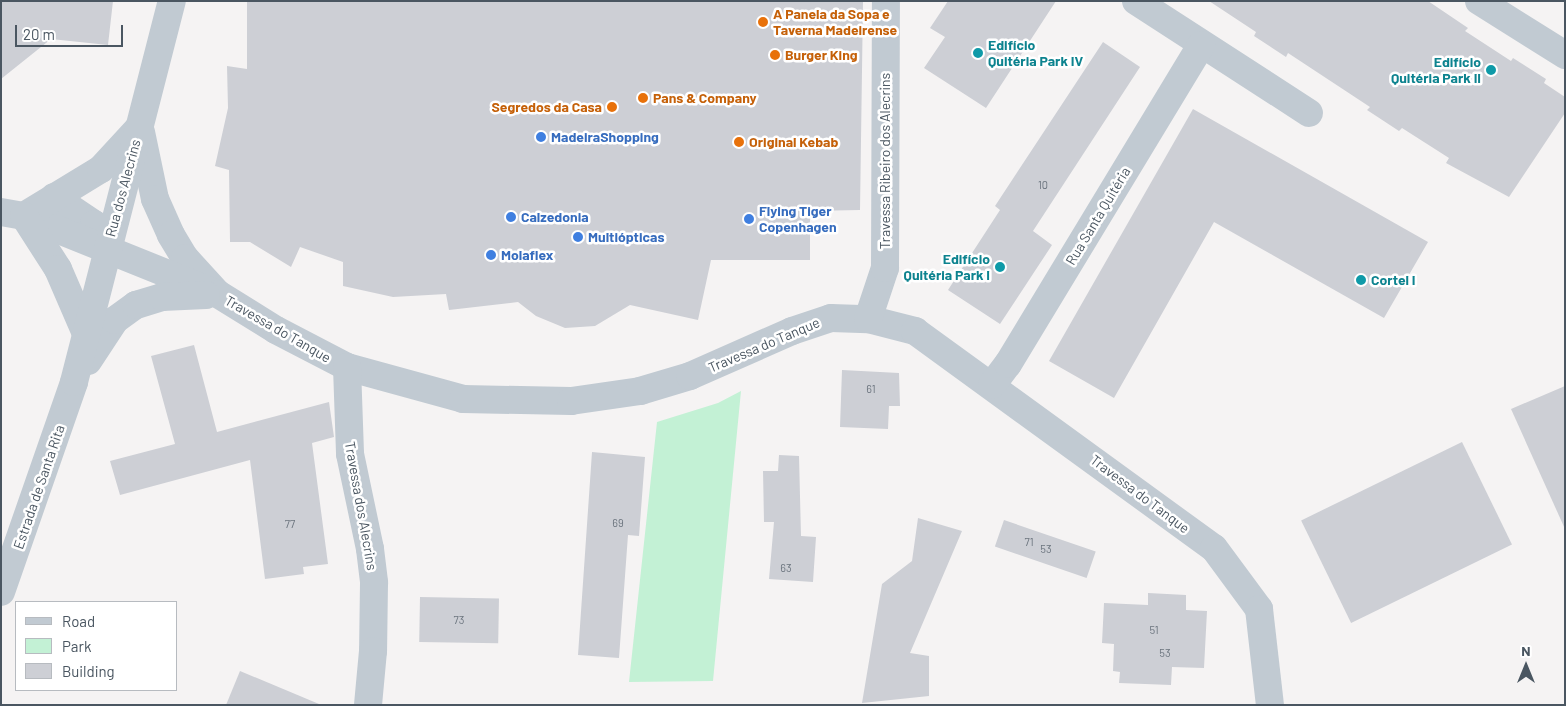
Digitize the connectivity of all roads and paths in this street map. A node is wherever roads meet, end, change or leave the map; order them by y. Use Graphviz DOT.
graph roads {
  1 [pos="172,1"];
  2 [pos="886,1"];
  3 [pos="1136,1"];
  4 [pos="1479,1"];
  5 [pos="1201,45"];
  6 [pos="1565,54"];
  7 [pos="1309,113"];
  8 [pos="139,127"];
  9 [pos="54,197"];
  10 [pos="13,214"];
  11 [pos="106,250"];
  12 [pos="218,294"];
  13 [pos="868,319"];
  14 [pos="87,336"];
  15 [pos="347,367"];
  16 [pos="74,382"];
  17 [pos="992,385"];
  18 [pos="1,592"];
  19 [pos="368,705"];
  20 [pos="1270,705"];
  1 -- 8 [label="street, Rua dos Alecrins"];
  2 -- 13 [label="street, Travessa Ribeiro dos Alecrins"];
  3 -- 5 [label="street"];
  4 -- 6 [label="street"];
  5 -- 7 [label="street"];
  5 -- 17 [label="street, Rua Santa Quitéria"];
  8 -- 9 [label="street"];
  8 -- 11 [label="street, Rua dos Alecrins"];
  8 -- 12 [label="street, Rua dos Alecrins"];
  9 -- 10 [label="street"];
  9 -- 11 [label="street"];
  10 -- 11 [label="street, Travessa do Tanque"];
  10 -- 14 [label="street"];
  11 -- 12 [label="street, Travessa do Tanque"];
  11 -- 14 [label="street, Estrada de Santa Rita"];
  12 -- 15 [label="street, Travessa do Tanque"];
  12 -- 16 [label="street, Estrada de Santa Rita"];
  13 -- 15 [label="street, Travessa do Tanque"];
  13 -- 17 [label="street, Travessa do Tanque"];
  14 -- 16 [label="street, Estrada de Santa Rita"];
  15 -- 19 [label="street, Travessa dos Alecrins"];
  16 -- 18 [label="street, Estrada de Santa Rita"];
  17 -- 20 [label="street, Travessa do Tanque"];
}
